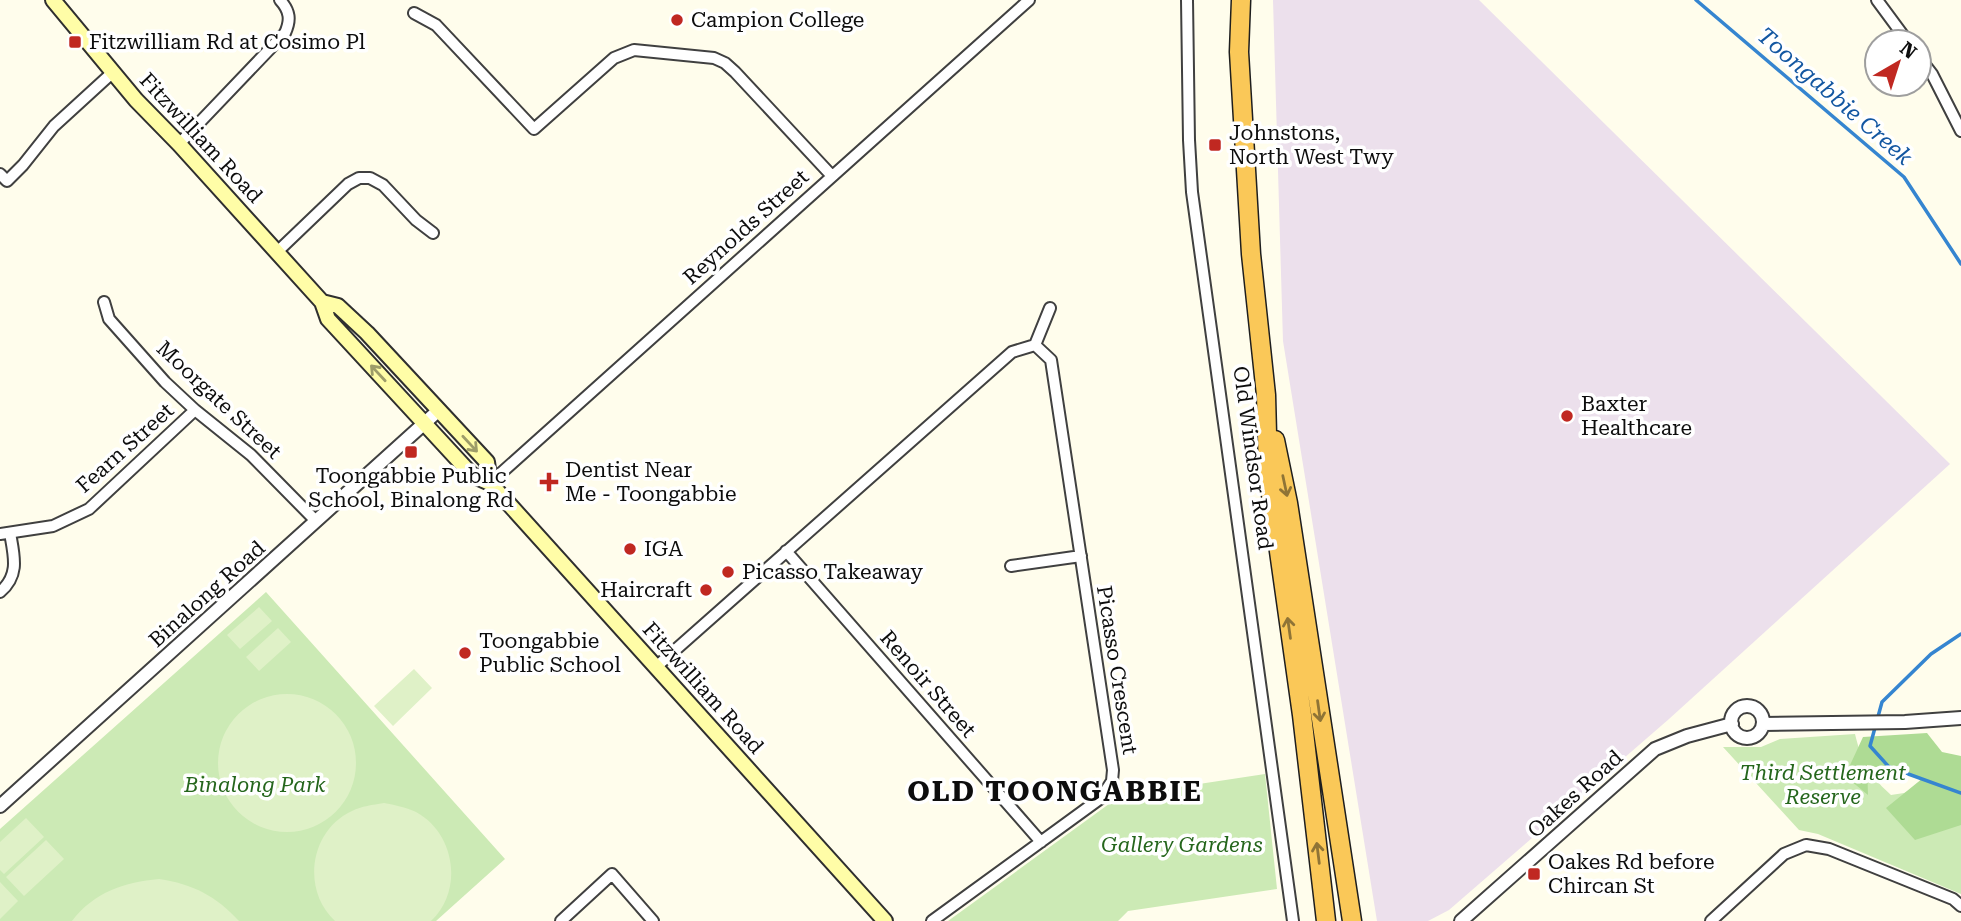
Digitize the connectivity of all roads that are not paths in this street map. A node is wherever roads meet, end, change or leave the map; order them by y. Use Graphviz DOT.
graph roads {
  1 [pos="53,0"];
  2 [pos="281,0"];
  3 [pos="1029,0"];
  4 [pos="1187,0"];
  5 [pos="1241,0"];
  6 [pos="1877,0"];
  7 [pos="414,13"];
  8 [pos="1898,28"];
  9 [pos="112,73"];
  10 [pos="1933,76"];
  11 [pos="1961,131"];
  12 [pos="179,144"];
  13 [pos="0,174"];
  14 [pos="832,176"];
  15 [pos="433,233"];
  16 [pos="277,252"];
  17 [pos="104,302"];
  18 [pos="323,302"];
  19 [pos="1050,308"];
  20 [pos="1035,345"];
  21 [pos="1266,395"];
  22 [pos="195,410"];
  23 [pos="439,410"];
  24 [pos="425,423"];
  25 [pos="490,483"];
  26 [pos="316,521"];
  27 [pos="5,534"];
  28 [pos="786,551"];
  29 [pos="1081,556"];
  30 [pos="1011,566"];
  31 [pos="0,592"];
  32 [pos="656,667"];
  33 [pos="1961,718"];
  34 [pos="1731,724"];
  35 [pos="1763,724"];
  36 [pos="0,806"];
  37 [pos="1041,842"];
  38 [pos="1961,906"];
  39 [pos="561,921"];
  40 [pos="653,921"];
  41 [pos="885,921"];
  42 [pos="932,921"];
  43 [pos="1293,921"];
  44 [pos="1326,921"];
  45 [pos="1352,921"];
  46 [pos="1461,921"];
  47 [pos="1711,921"];
  1 -- 9 [label="main road, Fitzwilliam Road"];
  2 -- 12 [label="street"];
  3 -- 14 [label="street, Reynolds Street"];
  4 -- 43 [label="street, Old Windsor Road"];
  5 -- 21 [label="highway, Old Windsor Road"];
  6 -- 8 [label="street"];
  7 -- 14 [label="street"];
  9 -- 12 [label="main road, Fitzwilliam Road"];
  9 -- 13 [label="street"];
  10 -- 11 [label="street"];
  12 -- 16 [label="main road, Fitzwilliam Road"];
  14 -- 25 [label="street, Reynolds Street"];
  15 -- 16 [label="street"];
  16 -- 18 [label="main road, Fitzwilliam Road"];
  17 -- 22 [label="street, Moorgate Street"];
  18 -- 23 [label="main road, Fitzwilliam Road"];
  24 -- 18 [label="main road, Fitzwilliam Road, one-way"];
  19 -- 20 [label="street"];
  20 -- 28 [label="street"];
  20 -- 29 [label="street, Picasso Crescent"];
  44 -- 21 [label="highway, Old Windsor Road, one-way"];
  21 -- 45 [label="highway, Old Windsor Road, one-way"];
  22 -- 26 [label="street, Moorgate Street"];
  22 -- 27 [label="street, Fearn Street"];
  23 -- 24 [label="street, Binalong Road"];
  23 -- 25 [label="main road, Fitzwilliam Road, one-way"];
  24 -- 25 [label="main road, Fitzwilliam Road"];
  24 -- 26 [label="street, Binalong Road"];
  25 -- 32 [label="main road, Fitzwilliam Road"];
  26 -- 36 [label="street, Binalong Road"];
  27 -- 31 [label="street"];
  28 -- 32 [label="street"];
  28 -- 37 [label="street, Renoir Street"];
  29 -- 30 [label="street"];
  29 -- 37 [label="street, Picasso Crescent"];
  32 -- 41 [label="main road, Fitzwilliam Road"];
  33 -- 35 [label="street"];
  34 -- 35 [label="street"];
  34 -- 35 [label="street"];
  34 -- 46 [label="street, Oakes Road"];
  37 -- 42 [label="street, Picasso Crescent"];
  38 -- 47 [label="street"];
  39 -- 40 [label="street"];
}
